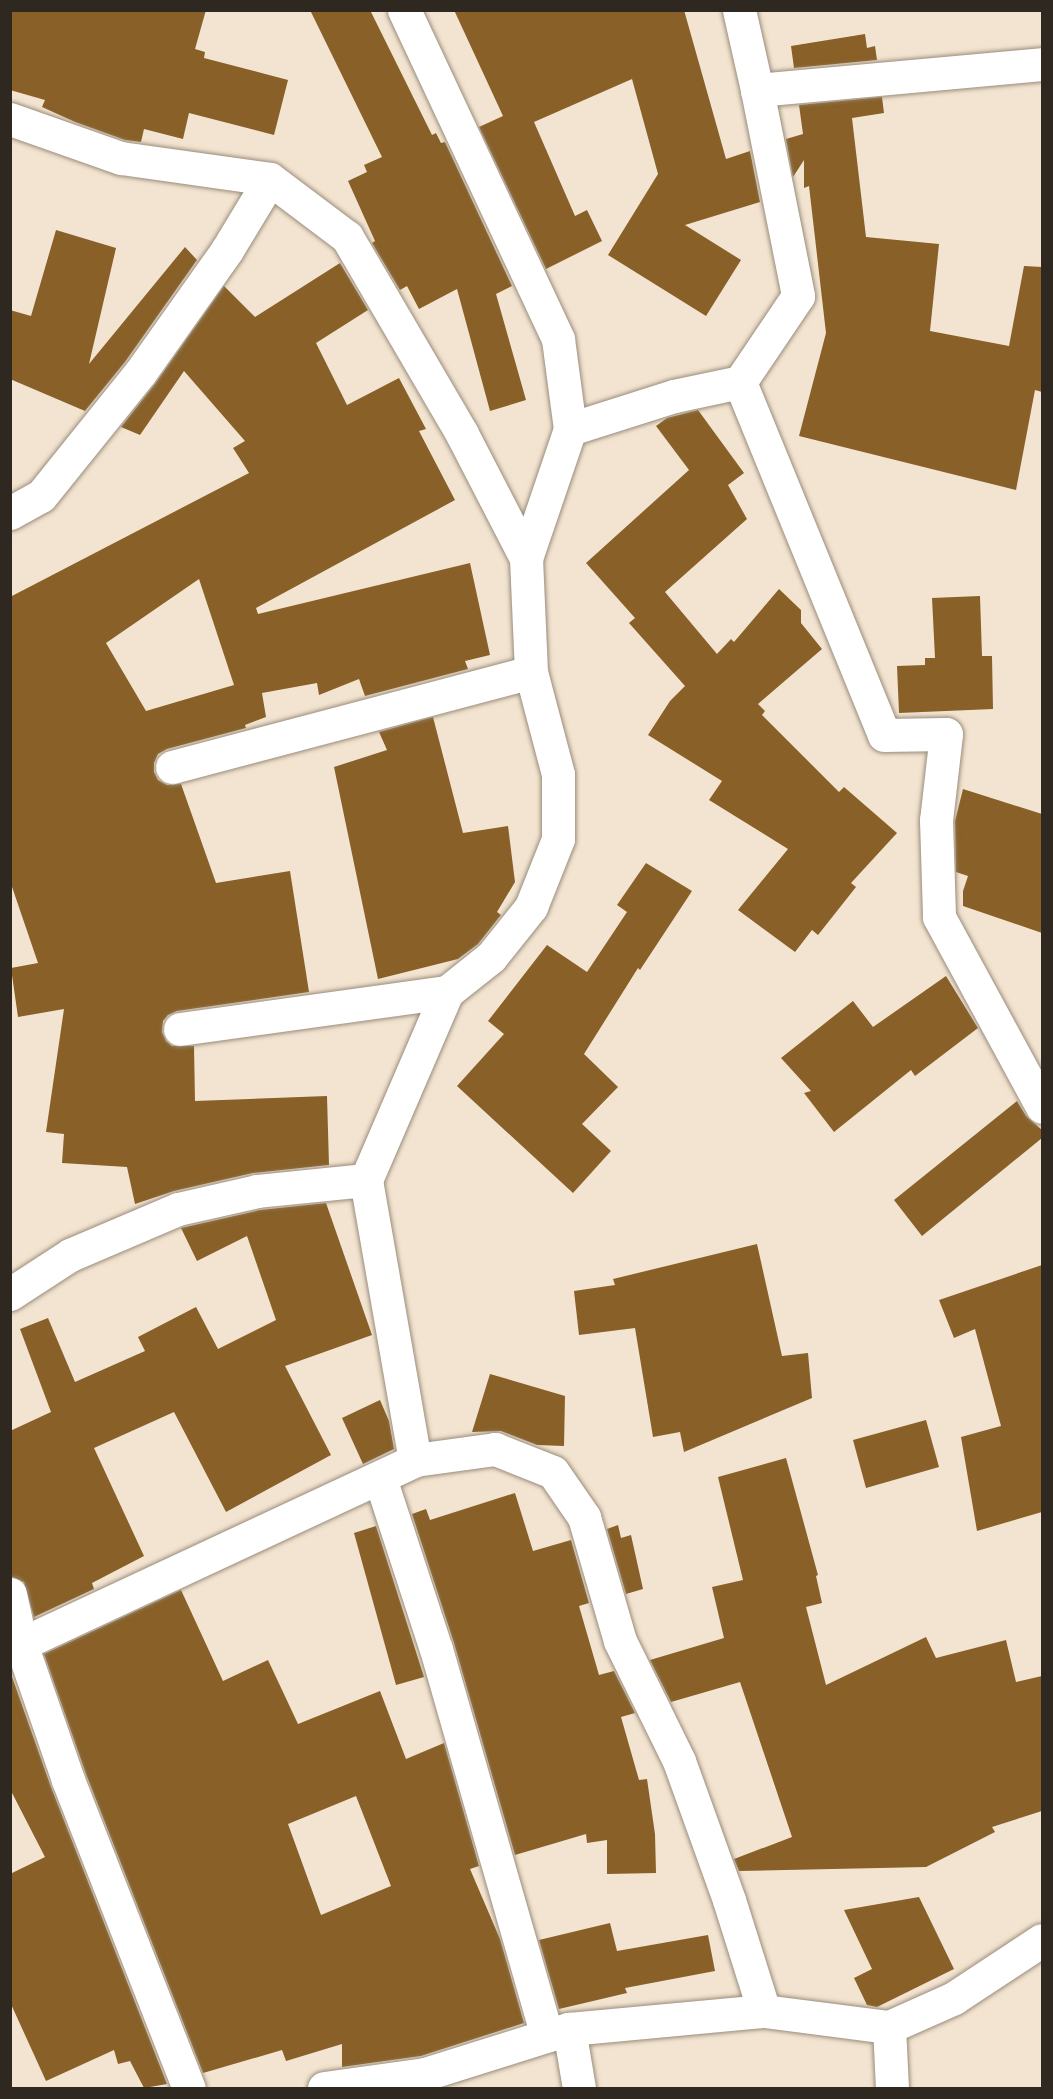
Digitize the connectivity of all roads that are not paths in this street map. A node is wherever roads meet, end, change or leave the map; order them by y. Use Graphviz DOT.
graph roads {
  1 [pos="404,10"];
  2 [pos="739,10"];
  3 [pos="1042,64"];
  4 [pos="758,90"];
  5 [pos="10,119"];
  6 [pos="270,179"];
  7 [pos="740,382"];
  8 [pos="570,429"];
  9 [pos="10,513"];
  10 [pos="526,558"];
  11 [pos="531,672"];
  12 [pos="172,767"];
  13 [pos="447,992"];
  14 [pos="180,1029"];
  15 [pos="1042,1107"];
  16 [pos="366,1180"];
  17 [pos="10,1294"];
  18 [pos="415,1460"];
  19 [pos="380,1478"];
  20 [pos="10,1594"];
  21 [pos="21,1644"];
  22 [pos="1042,1941"];
  23 [pos="764,2011"];
  24 [pos="889,2027"];
  25 [pos="558,2032"];
  26 [pos="189,2088"];
  27 [pos="324,2088"];
  28 [pos="579,2088"];
  29 [pos="892,2088"];
  1 -- 8 [label="street"];
  2 -- 4 [label="street"];
  3 -- 4 [label="street"];
  4 -- 7 [label="street"];
  5 -- 6 [label="street"];
  6 -- 9 [label="street"];
  6 -- 10 [label="street"];
  7 -- 8 [label="street"];
  7 -- 15 [label="street"];
  8 -- 10 [label="street"];
  10 -- 11 [label="street"];
  11 -- 12 [label="street"];
  11 -- 13 [label="street"];
  13 -- 14 [label="street"];
  13 -- 16 [label="street"];
  16 -- 17 [label="street"];
  16 -- 18 [label="street"];
  18 -- 19 [label="street"];
  18 -- 23 [label="street"];
  19 -- 21 [label="street"];
  19 -- 25 [label="street"];
  20 -- 21 [label="street"];
  21 -- 26 [label="street"];
  22 -- 24 [label="street"];
  23 -- 24 [label="street"];
  23 -- 25 [label="street"];
  24 -- 29 [label="street"];
  25 -- 27 [label="street"];
  25 -- 28 [label="street"];
}
